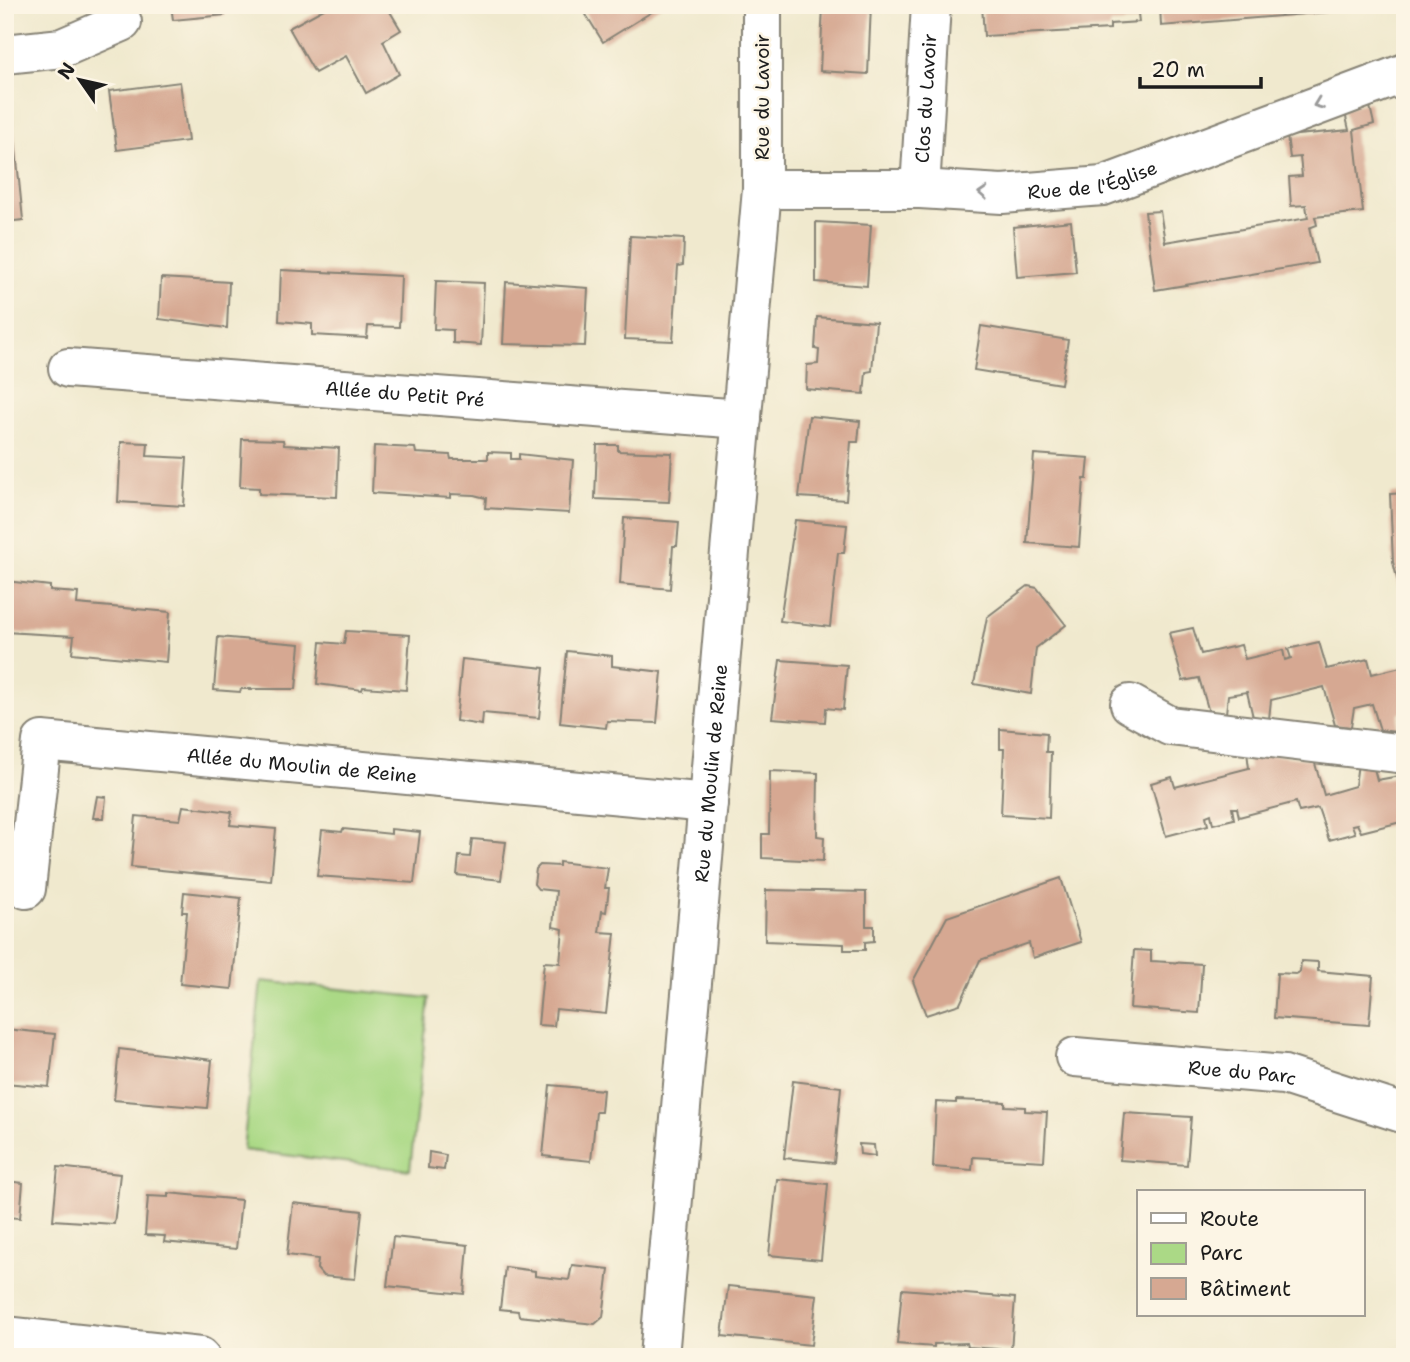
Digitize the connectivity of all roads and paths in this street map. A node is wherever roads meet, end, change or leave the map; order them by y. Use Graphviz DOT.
graph roads {
  1 [pos="762,5"];
  2 [pos="931,5"];
  3 [pos="122,22"];
  4 [pos="5,54"];
  5 [pos="1405,73"];
  6 [pos="762,189"];
  7 [pos="920,189"];
  8 [pos="68,368"];
  9 [pos="742,419"];
  10 [pos="1130,704"];
  11 [pos="1405,754"];
  12 [pos="708,803"];
  13 [pos="26,889"];
  14 [pos="1075,1057"];
  15 [pos="1405,1114"];
  16 [pos="5,1336"];
  17 [pos="201,1357"];
  18 [pos="659,1357"];
  1 -- 6 [label="street, Rue du Lavoir"];
  2 -- 7 [label="street, Clos du Lavoir"];
  3 -- 4 [label="street"];
  5 -- 7 [label="street, Rue de l'Église, one-way"];
  6 -- 7 [label="street, Rue de l'Église"];
  6 -- 9 [label="street, Rue du Moulin de Reine"];
  8 -- 9 [label="street, Allée du Petit Pré"];
  9 -- 12 [label="street, Rue du Moulin de Reine"];
  10 -- 11 [label="street"];
  12 -- 13 [label="street, Allée du Moulin de Reine"];
  12 -- 18 [label="street, Rue du Moulin de Reine"];
  14 -- 15 [label="street, Rue du Parc"];
  16 -- 17 [label="street"];
}
